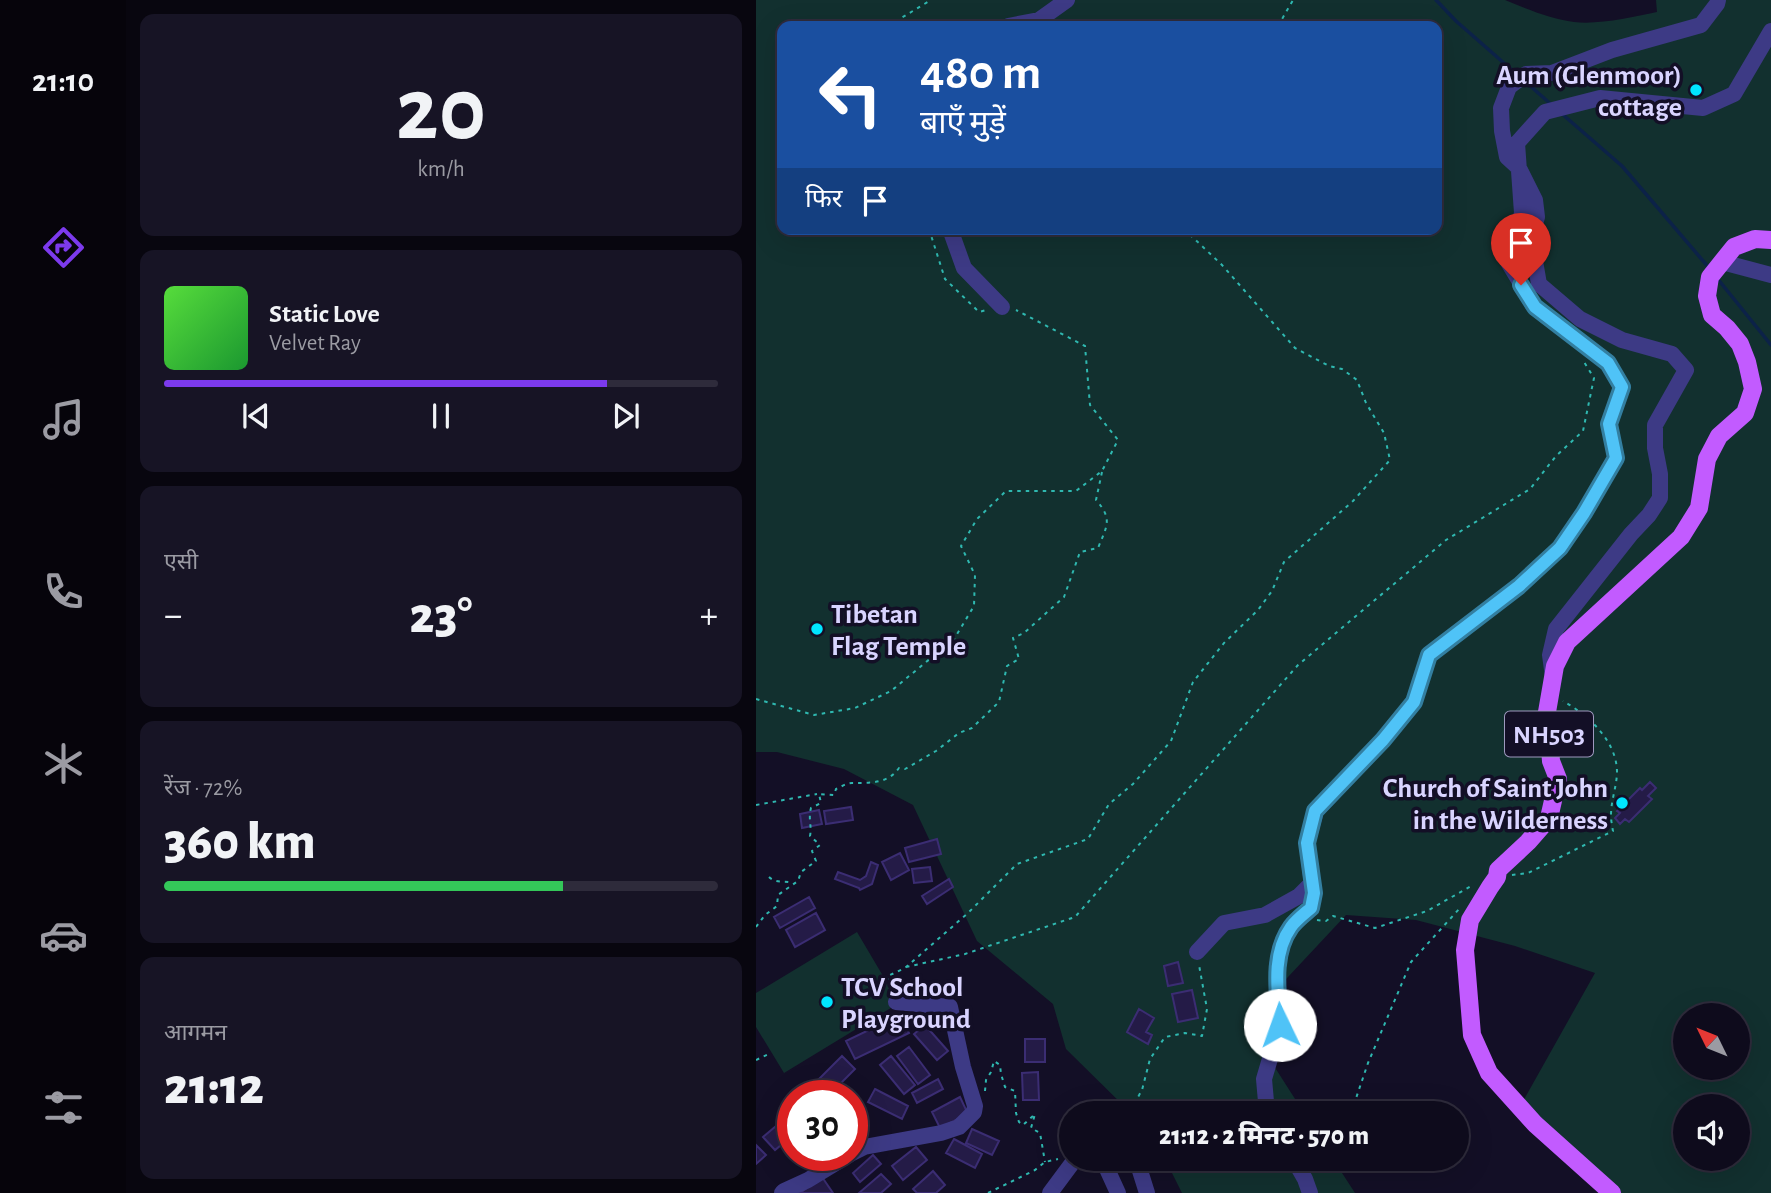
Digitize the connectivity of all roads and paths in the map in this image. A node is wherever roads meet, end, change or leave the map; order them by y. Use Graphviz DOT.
graph roads {
  1 [pos="931,0"];
  2 [pos="1068,0"];
  3 [pos="1293,0"];
  4 [pos="1718,0"];
  5 [pos="896,21"];
  6 [pos="1034,21"];
  7 [pos="1281,21"];
  8 [pos="1771,31"];
  9 [pos="1519,168"];
  10 [pos="952,235"];
  11 [pos="1190,235"];
  12 [pos="1771,240"];
  13 [pos="1717,269"];
  14 [pos="1771,275"];
  15 [pos="1002,307"];
  16 [pos="1582,359"];
  17 [pos="1102,471"];
  18 [pos="1552,689"];
  19 [pos="756,699"];
  20 [pos="819,794"];
  21 [pos="756,805"];
  22 [pos="769,877"];
  23 [pos="1497,877"];
  24 [pos="794,883"];
  25 [pos="1312,883"];
  26 [pos="1475,884"];
  27 [pos="1311,908"];
  28 [pos="1459,909"];
  29 [pos="756,927"];
  30 [pos="1197,952"];
  31 [pos="905,968"];
  32 [pos="896,1002"];
  33 [pos="771,1053"];
  34 [pos="756,1060"];
  35 [pos="1136,1101"];
  36 [pos="1266,1101"];
  37 [pos="1355,1101"];
  38 [pos="975,1106"];
  39 [pos="868,1146"];
  40 [pos="1059,1158"];
  41 [pos="1045,1162"];
  42 [pos="823,1171"];
  43 [pos="1067,1171"];
  44 [pos="1108,1171"];
  45 [pos="1140,1171"];
  46 [pos="1300,1171"];
  47 [pos="782,1193"];
  48 [pos="988,1193"];
  49 [pos="1050,1193"];
  50 [pos="1118,1193"];
  51 [pos="1147,1193"];
  52 [pos="1310,1193"];
  53 [pos="1612,1193"];
  1 -- 5 [label="path"];
  2 -- 6 [label="street"];
  3 -- 7 [label="path"];
  4 -- 9 [label="street"];
  8 -- 9 [label="street"];
  9 -- 18 [label="street"];
  9 -- 25 [label="street"];
  10 -- 15 [label="street"];
  11 -- 31 [label="path"];
  12 -- 13 [label="main road"];
  13 -- 14 [label="street"];
  13 -- 18 [label="main road, NH503"];
  15 -- 17 [label="path"];
  16 -- 31 [label="path"];
  17 -- 19 [label="path"];
  17 -- 20 [label="path"];
  18 -- 23 [label="main road, NH503"];
  18 -- 23 [label="path"];
  20 -- 21 [label="path"];
  20 -- 24 [label="path"];
  22 -- 24 [label="path"];
  23 -- 53 [label="main road, NH503"];
  24 -- 29 [label="path"];
  25 -- 27 [label="street"];
  25 -- 30 [label="street"];
  26 -- 27 [label="path"];
  27 -- 36 [label="street"];
  28 -- 37 [label="path"];
  30 -- 35 [label="path"];
  31 -- 32 [label="path"];
  32 -- 38 [label="street"];
  33 -- 34 [label="path"];
  38 -- 39 [label="street"];
  38 -- 41 [label="path"];
  40 -- 41 [label="path"];
  41 -- 48 [label="path"];
  42 -- 47 [label="street"];
  43 -- 49 [label="street"];
  44 -- 50 [label="street"];
  45 -- 51 [label="street"];
  46 -- 52 [label="street"];
}
